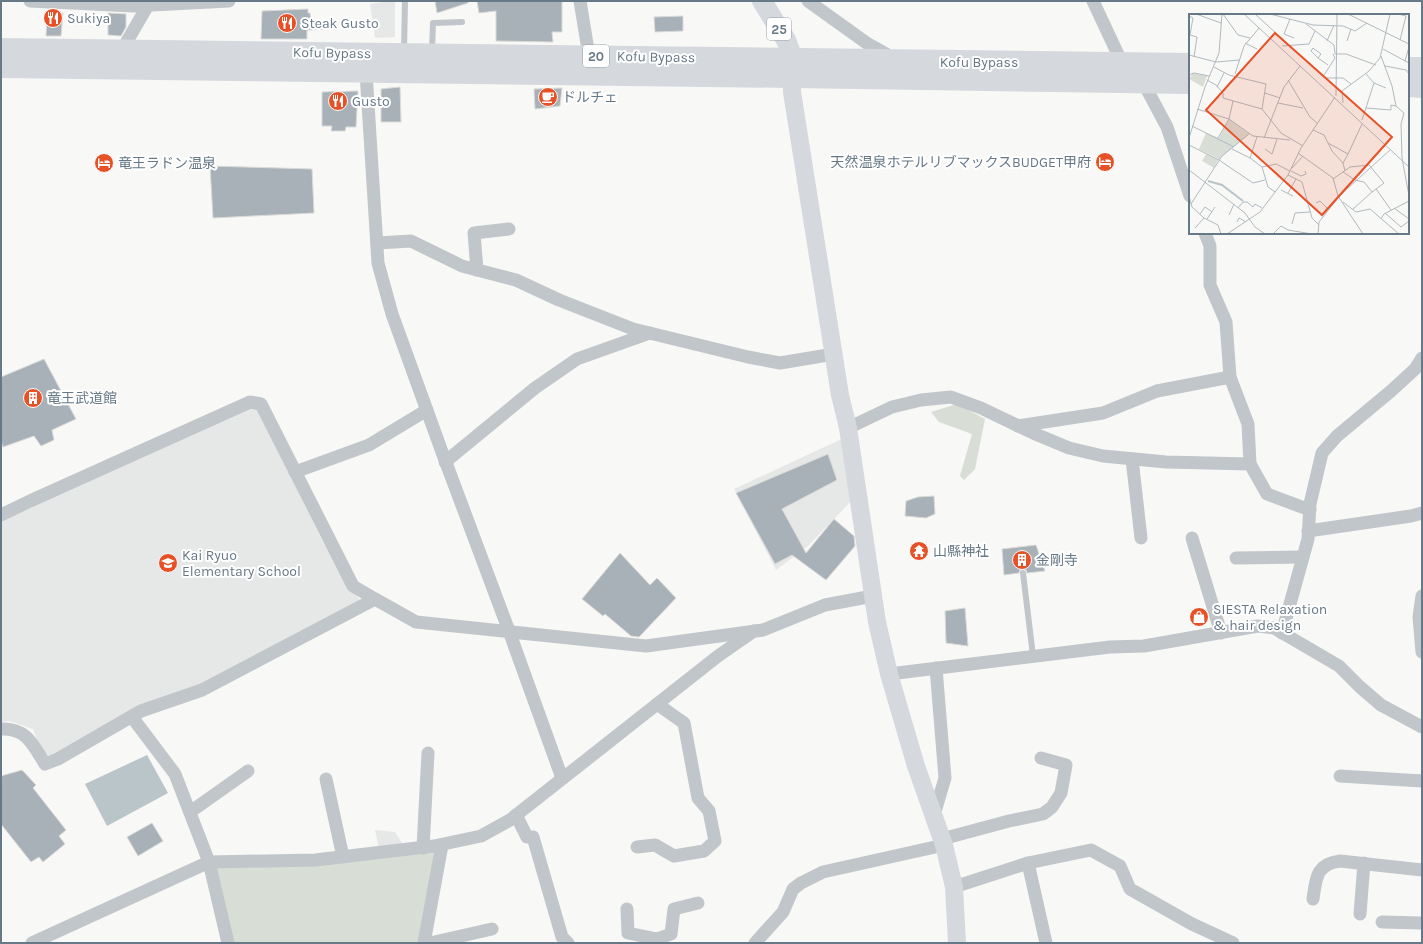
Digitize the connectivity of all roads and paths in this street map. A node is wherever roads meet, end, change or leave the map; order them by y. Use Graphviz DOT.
graph roads {
  1 [pos="30,1"];
  2 [pos="229,1"];
  3 [pos="405,1"];
  4 [pos="580,1"];
  5 [pos="762,1"];
  6 [pos="808,1"];
  7 [pos="1093,1"];
  8 [pos="76,2"];
  9 [pos="151,3"];
  10 [pos="462,22"];
  11 [pos="1,49"];
  12 [pos="122,50"];
  13 [pos="404,54"];
  14 [pos="432,54"];
  15 [pos="589,56"];
  16 [pos="889,61"];
  17 [pos="1122,63"];
  18 [pos="1189,64"];
  19 [pos="1,68"];
  20 [pos="792,68"];
  21 [pos="1409,68"];
  22 [pos="1422,68"];
  23 [pos="366,72"];
  24 [pos="1142,82"];
  25 [pos="1189,83"];
  26 [pos="1409,86"];
  27 [pos="1422,87"];
  28 [pos="1189,193"];
  29 [pos="509,229"];
  30 [pos="1205,234"];
  31 [pos="377,243"];
  32 [pos="477,270"];
  33 [pos="650,333"];
  34 [pos="834,354"];
  35 [pos="1422,358"];
  36 [pos="1230,377"];
  37 [pos="427,410"];
  38 [pos="1018,426"];
  39 [pos="848,428"];
  40 [pos="1132,459"];
  41 [pos="445,462"];
  42 [pos="1250,464"];
  43 [pos="295,472"];
  44 [pos="1310,510"];
  45 [pos="1422,513"];
  46 [pos="1,515"];
  47 [pos="1308,531"];
  48 [pos="1141,538"];
  49 [pos="1192,538"];
  50 [pos="1303,557"];
  51 [pos="1236,558"];
  52 [pos="1023,573"];
  53 [pos="873,596"];
  54 [pos="1422,596"];
  55 [pos="375,599"];
  56 [pos="1420,617"];
  57 [pos="509,631"];
  58 [pos="754,631"];
  59 [pos="1221,633"];
  60 [pos="1282,633"];
  61 [pos="1422,652"];
  62 [pos="1033,656"];
  63 [pos="936,668"];
  64 [pos="889,674"];
  65 [pos="657,704"];
  66 [pos="132,717"];
  67 [pos="1422,727"];
  68 [pos="1,729"];
  69 [pos="428,753"];
  70 [pos="1041,758"];
  71 [pos="248,771"];
  72 [pos="1340,776"];
  73 [pos="562,778"];
  74 [pos="326,779"];
  75 [pos="1422,781"];
  76 [pos="190,812"];
  77 [pos="516,815"];
  78 [pos="934,816"];
  79 [pos="943,842"];
  80 [pos="442,845"];
  81 [pos="637,847"];
  82 [pos="422,848"];
  83 [pos="343,857"];
  84 [pos="209,862"];
  85 [pos="1028,863"];
  86 [pos="1364,864"];
  87 [pos="1422,870"];
  88 [pos="954,887"];
  89 [pos="1313,899"];
  90 [pos="698,903"];
  91 [pos="627,909"];
  92 [pos="1360,914"];
  93 [pos="1382,922"];
  94 [pos="1422,922"];
  95 [pos="492,929"];
  96 [pos="657,941"];
  97 [pos="32,943"];
  98 [pos="228,943"];
  99 [pos="424,943"];
  100 [pos="430,943"];
  101 [pos="568,943"];
  102 [pos="755,943"];
  103 [pos="957,943"];
  104 [pos="1046,943"];
  105 [pos="1233,943"];
  1 -- 8 [label="street"];
  2 -- 9 [label="street"];
  3 -- 13 [label="lane"];
  4 -- 15 [label="street"];
  5 -- 20 [label="main road, 25"];
  6 -- 16 [label="street"];
  7 -- 17 [label="street"];
  8 -- 9 [label="street"];
  9 -- 12 [label="street"];
  10 -- 14 [label="lane"];
  11 -- 12 [label="highway, Kofu Bypass / 20"];
  12 -- 13 [label="highway, Kofu Bypass / 20"];
  13 -- 14 [label="highway, Kofu Bypass / 20"];
  14 -- 15 [label="highway, Kofu Bypass / 20"];
  15 -- 20 [label="highway, Kofu Bypass / 20"];
  16 -- 17 [label="highway, Kofu Bypass / 20"];
  16 -- 20 [label="highway, Kofu Bypass / 20"];
  17 -- 18 [label="highway, Kofu Bypass / 20"];
  19 -- 23 [label="highway, Kofu Bypass / 20"];
  20 -- 23 [label="highway, Kofu Bypass / 20"];
  20 -- 24 [label="highway, Kofu Bypass / 20"];
  20 -- 34 [label="street"];
  21 -- 22 [label="highway"];
  23 -- 31 [label="street"];
  24 -- 25 [label="highway, Kofu Bypass / 20"];
  24 -- 28 [label="street"];
  26 -- 27 [label="highway"];
  29 -- 32 [label="street"];
  30 -- 36 [label="street"];
  31 -- 32 [label="street"];
  31 -- 37 [label="street"];
  32 -- 33 [label="street"];
  33 -- 34 [label="street"];
  33 -- 41 [label="street"];
  34 -- 39 [label="street"];
  35 -- 44 [label="street"];
  36 -- 38 [label="street"];
  36 -- 42 [label="street"];
  37 -- 41 [label="street"];
  37 -- 43 [label="street"];
  38 -- 39 [label="street"];
  38 -- 40 [label="street"];
  39 -- 53 [label="street"];
  40 -- 42 [label="street"];
  40 -- 48 [label="street"];
  41 -- 57 [label="street"];
  42 -- 44 [label="street"];
  43 -- 46 [label="street"];
  43 -- 55 [label="street"];
  44 -- 47 [label="street"];
  45 -- 47 [label="street"];
  47 -- 50 [label="street"];
  49 -- 59 [label="street"];
  50 -- 51 [label="street"];
  50 -- 60 [label="street"];
  52 -- 62 [label="lane"];
  53 -- 58 [label="street"];
  53 -- 64 [label="street"];
  54 -- 56 [label="street"];
  55 -- 57 [label="street"];
  55 -- 66 [label="street"];
  56 -- 61 [label="street"];
  57 -- 58 [label="street"];
  57 -- 73 [label="street"];
  58 -- 65 [label="street"];
  59 -- 60 [label="street"];
  59 -- 62 [label="street"];
  60 -- 67 [label="street"];
  62 -- 63 [label="street"];
  63 -- 64 [label="street"];
  63 -- 78 [label="street"];
  64 -- 78 [label="street"];
  65 -- 73 [label="street"];
  65 -- 81 [label="street"];
  66 -- 68 [label="street"];
  66 -- 76 [label="street"];
  69 -- 82 [label="street"];
  70 -- 79 [label="street"];
  71 -- 76 [label="street"];
  72 -- 75 [label="street"];
  73 -- 77 [label="street"];
  74 -- 83 [label="street"];
  76 -- 84 [label="street"];
  77 -- 80 [label="street"];
  77 -- 101 [label="street"];
  78 -- 79 [label="street"];
  79 -- 88 [label="street"];
  79 -- 102 [label="street"];
  80 -- 82 [label="street"];
  80 -- 99 [label="street"];
  82 -- 83 [label="street"];
  83 -- 84 [label="street"];
  84 -- 97 [label="street"];
  84 -- 98 [label="street"];
  85 -- 88 [label="street"];
  85 -- 104 [label="street"];
  85 -- 105 [label="street"];
  86 -- 87 [label="street"];
  86 -- 89 [label="street"];
  86 -- 92 [label="street"];
  88 -- 103 [label="street"];
  90 -- 96 [label="street"];
  91 -- 96 [label="street"];
  93 -- 94 [label="street"];
  95 -- 100 [label="street"];
}
